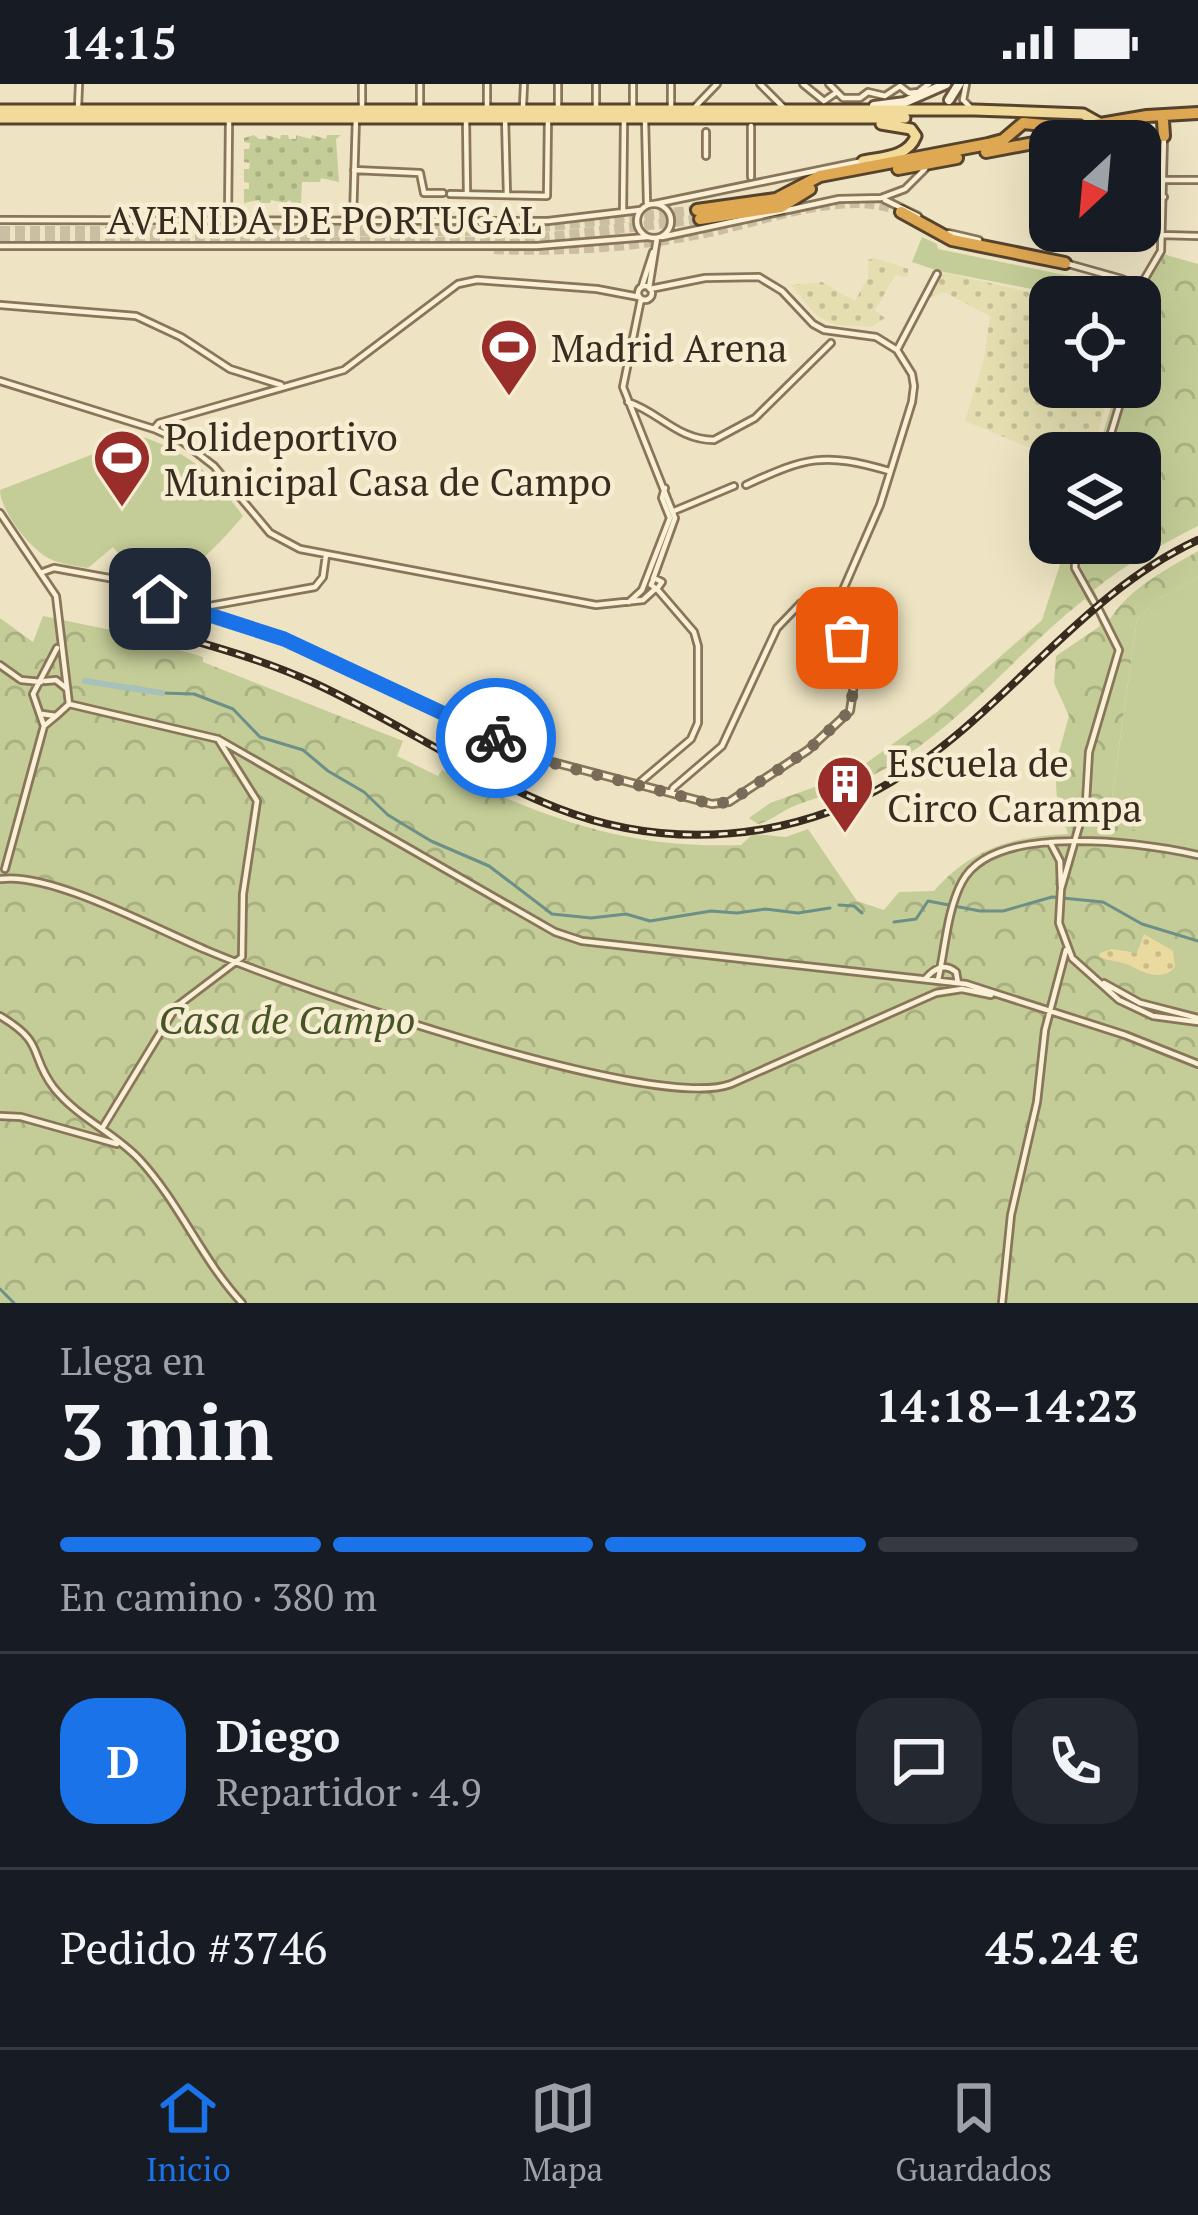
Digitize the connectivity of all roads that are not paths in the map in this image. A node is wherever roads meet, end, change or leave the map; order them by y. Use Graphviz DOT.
graph roads {
  1 [pos="80,84"];
  2 [pos="362,84"];
  3 [pos="420,84"];
  4 [pos="487,84"];
  5 [pos="524,84"];
  6 [pos="558,84"];
  7 [pos="596,84"];
  8 [pos="633,84"];
  9 [pos="671,84"];
  10 [pos="717,84"];
  11 [pos="760,84"];
  12 [pos="803,84"];
  13 [pos="829,84"];
  14 [pos="860,84"];
  15 [pos="928,84"];
  16 [pos="946,84"];
  17 [pos="963,84"];
  18 [pos="899,85"];
  19 [pos="868,92"];
  20 [pos="838,94"];
  21 [pos="949,100"];
  22 [pos="786,110"];
  23 [pos="811,110"];
  24 [pos="974,110"];
  25 [pos="671,111"];
  26 [pos="487,112"];
  27 [pos="523,112"];
  28 [pos="596,112"];
  29 [pos="0,114"];
  30 [pos="76,114"];
  31 [pos="551,114"];
  32 [pos="233,115"];
  33 [pos="358,115"];
  34 [pos="505,115"];
  35 [pos="632,115"];
  36 [pos="692,115"];
  37 [pos="419,116"];
  38 [pos="1198,116"];
  39 [pos="910,117"];
  40 [pos="466,118"];
  41 [pos="774,118"];
  42 [pos="1094,120"];
  43 [pos="1141,120"];
  44 [pos="1163,121"];
  45 [pos="1029,124"];
  46 [pos="751,126"];
  47 [pos="708,130"];
  48 [pos="1164,136"];
  49 [pos="1029,144"];
  50 [pos="706,156"];
  51 [pos="863,161"];
  52 [pos="928,165"];
  53 [pos="354,170"];
  54 [pos="751,177"];
  55 [pos="1165,180"];
  56 [pos="1198,180"];
  57 [pos="467,194"];
  58 [pos="507,195"];
  59 [pos="1161,197"];
  60 [pos="1164,197"];
  61 [pos="881,199"];
  62 [pos="648,207"];
  63 [pos="623,212"];
  64 [pos="901,212"];
  65 [pos="0,220"];
  66 [pos="227,220"];
  67 [pos="353,221"];
  68 [pos="1162,235"];
  69 [pos="1198,236"];
  70 [pos="654,238"];
  71 [pos="0,246"];
  72 [pos="1065,263"];
  73 [pos="937,274"];
  74 [pos="1108,276"];
  75 [pos="1145,276"];
  76 [pos="643,293"];
  77 [pos="0,304"];
  78 [pos="830,344"];
  79 [pos="897,350"];
  80 [pos="0,381"];
  81 [pos="287,386"];
  82 [pos="628,402"];
  83 [pos="154,429"];
  84 [pos="891,471"];
  85 [pos="746,485"];
  86 [pos="734,486"];
  87 [pos="665,488"];
  88 [pos="674,511"];
  89 [pos="0,513"];
  90 [pos="326,555"];
  91 [pos="1075,564"];
  92 [pos="43,572"];
  93 [pos="656,589"];
  94 [pos="629,602"];
  95 [pos="1094,602"];
  96 [pos="801,603"];
  97 [pos="1099,610"];
  98 [pos="200,612"];
  99 [pos="59,642"];
  100 [pos="0,665"];
  101 [pos="41,682"];
  102 [pos="66,688"];
  103 [pos="69,704"];
  104 [pos="38,711"];
  105 [pos="56,716"];
  106 [pos="44,726"];
  107 [pos="218,739"];
  108 [pos="651,772"];
  109 [pos="638,784"];
  110 [pos="656,789"];
  111 [pos="671,793"];
  112 [pos="1049,842"];
  113 [pos="1074,843"];
  114 [pos="1198,855"];
  115 [pos="2,876"];
  116 [pos="1061,891"];
  117 [pos="1066,949"];
  118 [pos="1072,958"];
  119 [pos="238,963"];
  120 [pos="943,967"];
  121 [pos="1062,970"];
  122 [pos="923,979"];
  123 [pos="937,980"];
  124 [pos="958,986"];
  125 [pos="928,996"];
  126 [pos="920,1000"];
  127 [pos="1050,1012"];
  128 [pos="0,1016"];
  129 [pos="1198,1020"];
  130 [pos="1198,1064"];
  131 [pos="0,1116"];
  132 [pos="88,1123"];
  133 [pos="103,1127"];
  134 [pos="77,1132"];
  135 [pos="123,1146"];
  136 [pos="242,1303"];
  137 [pos="1002,1303"];
  1 -- 30 [label="street"];
  2 -- 33 [label="street"];
  3 -- 37 [label="street"];
  4 -- 26 [label="street"];
  5 -- 27 [label="street"];
  6 -- 31 [label="street"];
  7 -- 28 [label="street"];
  8 -- 35 [label="street"];
  9 -- 25 [label="street"];
  10 -- 36 [label="street"];
  11 -- 22 [label="street"];
  12 -- 20 [label="street"];
  13 -- 20 [label="street"];
  14 -- 19 [label="street"];
  15 -- 18 [label="street"];
  16 -- 23 [label="main road"];
  17 -- 21 [label="main road"];
  17 -- 24 [label="street"];
  18 -- 19 [label="street"];
  19 -- 20 [label="street"];
  22 -- 23 [label="main road"];
  22 -- 36 [label="main road"];
  23 -- 24 [label="main road"];
  24 -- 42 [label="main road"];
  25 -- 35 [label="main road"];
  25 -- 36 [label="main road"];
  26 -- 34 [label="main road"];
  26 -- 37 [label="main road"];
  27 -- 31 [label="main road"];
  27 -- 34 [label="main road"];
  28 -- 31 [label="main road"];
  28 -- 35 [label="main road"];
  29 -- 30 [label="main road"];
  30 -- 32 [label="main road"];
  31 -- 34 [label="main road"];
  31 -- 35 [label="main road"];
  31 -- 58 [label="street"];
  32 -- 33 [label="main road"];
  32 -- 66 [label="street"];
  33 -- 37 [label="main road"];
  33 -- 53 [label="street"];
  34 -- 40 [label="main road"];
  34 -- 58 [label="street"];
  35 -- 36 [label="main road"];
  35 -- 62 [label="street"];
  35 -- 63 [label="street"];
  36 -- 41 [label="main road"];
  37 -- 40 [label="main road"];
  38 -- 43 [label="highway"];
  38 -- 44 [label="highway"];
  39 -- 41 [label="main road"];
  40 -- 57 [label="street"];
  41 -- 51 [label="main road"];
  44 -- 48 [label="highway"];
  45 -- 52 [label="highway"];
  46 -- 54 [label="street"];
  47 -- 50 [label="street"];
  48 -- 55 [label="street"];
  49 -- 52 [label="highway"];
  51 -- 62 [label="street, AVENIDA DE PORTUGAL"];
  52 -- 61 [label="street"];
  53 -- 57 [label="street"];
  53 -- 67 [label="street"];
  55 -- 56 [label="street"];
  55 -- 60 [label="street"];
  57 -- 58 [label="street"];
  59 -- 60 [label="street"];
  60 -- 68 [label="street"];
  61 -- 70 [label="street, AVENIDA DE PORTUGAL"];
  61 -- 72 [label="street"];
  62 -- 63 [label="street, AVENIDA DE PORTUGAL"];
  62 -- 70 [label="street"];
  62 -- 70 [label="street"];
  63 -- 67 [label="street, AVENIDA DE PORTUGAL"];
  64 -- 72 [label="highway"];
  65 -- 66 [label="street, AVENIDA DE PORTUGAL"];
  66 -- 67 [label="street, AVENIDA DE PORTUGAL"];
  68 -- 69 [label="street"];
  68 -- 75 [label="street"];
  70 -- 71 [label="street, AVENIDA DE PORTUGAL"];
  70 -- 76 [label="street"];
  72 -- 74 [label="street"];
  73 -- 79 [label="street"];
  76 -- 79 [label="street"];
  76 -- 81 [label="street"];
  76 -- 82 [label="street"];
  77 -- 81 [label="street"];
  78 -- 82 [label="street"];
  79 -- 84 [label="street"];
  80 -- 83 [label="street"];
  81 -- 83 [label="street"];
  82 -- 87 [label="street"];
  83 -- 90 [label="street"];
  84 -- 85 [label="street"];
  84 -- 111 [label="street"];
  86 -- 88 [label="street"];
  87 -- 88 [label="street"];
  87 -- 94 [label="street"];
  88 -- 93 [label="street"];
  89 -- 92 [label="street"];
  90 -- 94 [label="street"];
  90 -- 98 [label="street"];
  91 -- 95 [label="street"];
  92 -- 98 [label="street"];
  92 -- 99 [label="street"];
  93 -- 94 [label="street"];
  93 -- 108 [label="street"];
  96 -- 111 [label="street"];
  97 -- 113 [label="street"];
  98 -- 109 [label="street"];
  99 -- 101 [label="street"];
  99 -- 102 [label="street"];
  100 -- 101 [label="street"];
  101 -- 102 [label="street"];
  101 -- 104 [label="street"];
  102 -- 103 [label="street"];
  103 -- 105 [label="street"];
  103 -- 107 [label="street"];
  104 -- 105 [label="street"];
  104 -- 106 [label="street"];
  105 -- 106 [label="street"];
  106 -- 115 [label="street"];
  107 -- 119 [label="street"];
  107 -- 122 [label="street"];
  108 -- 109 [label="street"];
  108 -- 110 [label="street"];
  109 -- 110 [label="street"];
  110 -- 111 [label="street"];
  112 -- 113 [label="street"];
  112 -- 116 [label="street"];
  112 -- 120 [label="street"];
  113 -- 114 [label="street"];
  113 -- 116 [label="street"];
  115 -- 119 [label="street"];
  116 -- 117 [label="street"];
  117 -- 118 [label="street"];
  117 -- 121 [label="street"];
  118 -- 121 [label="street"];
  118 -- 129 [label="street"];
  119 -- 126 [label="street"];
  119 -- 133 [label="street"];
  120 -- 122 [label="street"];
  120 -- 123 [label="street"];
  120 -- 124 [label="street"];
  121 -- 127 [label="street"];
  122 -- 123 [label="street"];
  122 -- 126 [label="street"];
  123 -- 124 [label="street"];
  123 -- 125 [label="street"];
  124 -- 125 [label="street"];
  124 -- 127 [label="street"];
  125 -- 126 [label="street"];
  127 -- 130 [label="street"];
  127 -- 137 [label="street"];
  128 -- 132 [label="street"];
  131 -- 134 [label="street"];
  132 -- 133 [label="street"];
  132 -- 134 [label="street"];
  133 -- 135 [label="street"];
  134 -- 135 [label="street"];
  135 -- 136 [label="street"];
}
